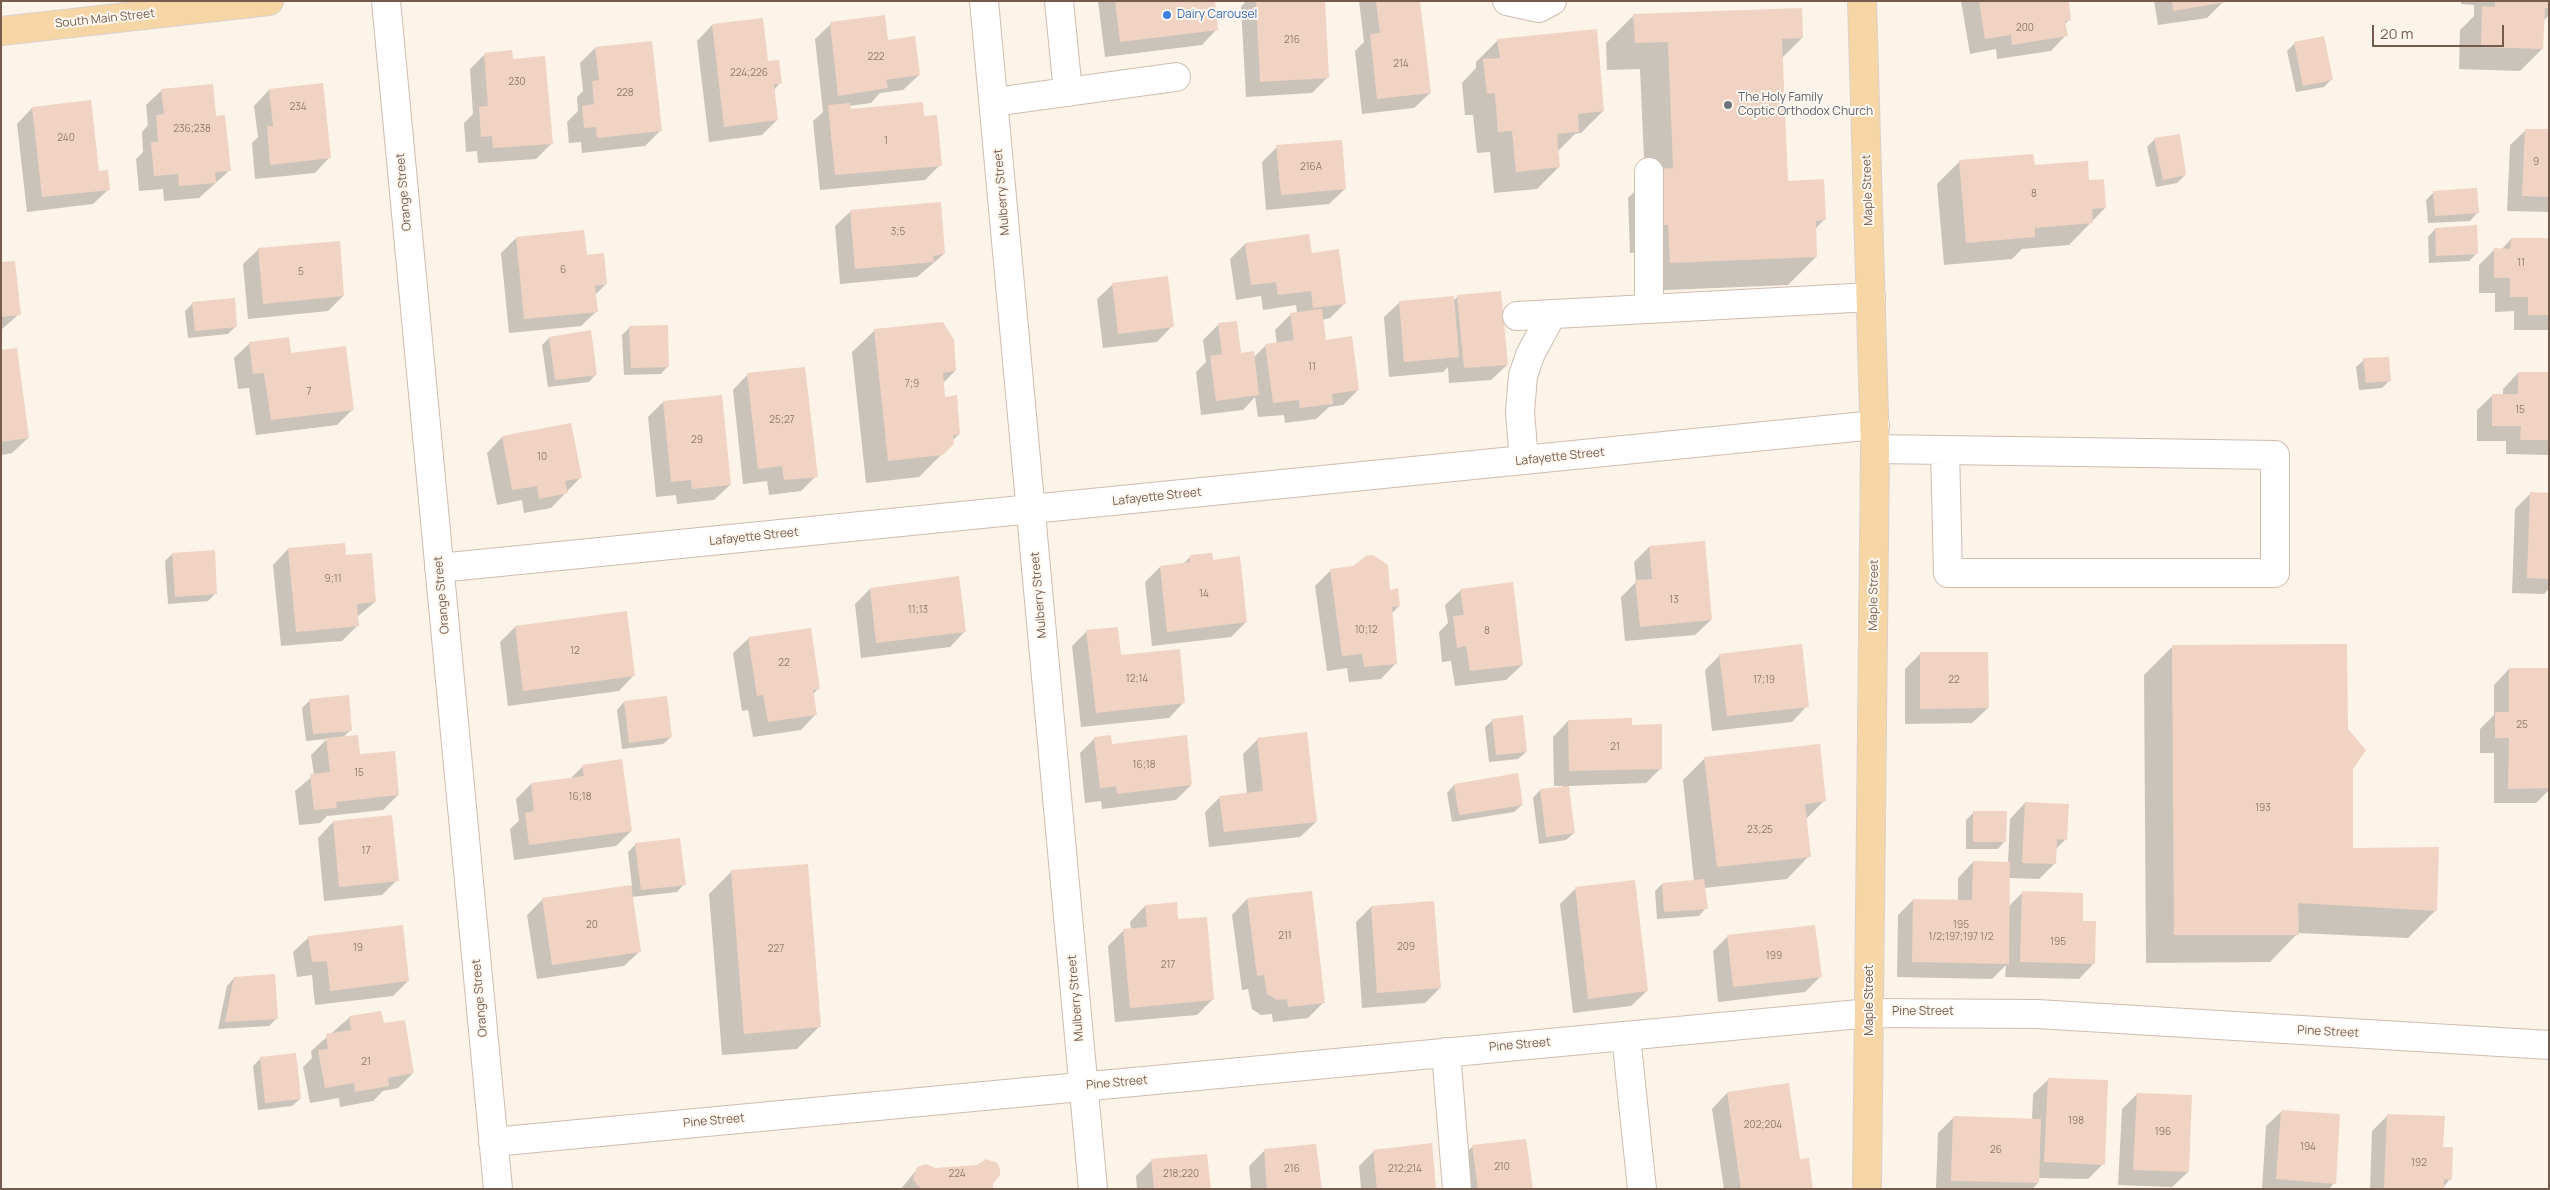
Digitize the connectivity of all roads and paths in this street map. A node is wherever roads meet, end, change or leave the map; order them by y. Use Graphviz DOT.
graph roads {
  1 [pos="269,1"];
  2 [pos="386,1"];
  3 [pos="984,1"];
  4 [pos="1059,1"];
  5 [pos="1507,1"];
  6 [pos="1552,1"];
  7 [pos="1862,1"];
  8 [pos="188,6"];
  9 [pos="1,31"];
  10 [pos="1176,77"];
  11 [pos="1068,92"];
  12 [pos="994,102"];
  13 [pos="1649,172"];
  14 [pos="1872,297"];
  15 [pos="1649,309"];
  16 [pos="1552,314"];
  17 [pos="1516,316"];
  18 [pos="1875,437"];
  19 [pos="1945,450"];
  20 [pos="1524,460"];
  21 [pos="1031,509"];
  22 [pos="439,568"];
  23 [pos="1870,1012"];
  24 [pos="1626,1036"];
  25 [pos="2549,1045"];
  26 [pos="1446,1052"];
  27 [pos="1084,1086"];
  28 [pos="493,1142"];
  29 [pos="498,1189"];
  30 [pos="1093,1189"];
  31 [pos="1457,1189"];
  32 [pos="1642,1189"];
  33 [pos="1867,1189"];
  1 -- 8 [label="main road, South Main Street"];
  2 -- 22 [label="street, Orange Street"];
  3 -- 12 [label="street, Mulberry Street"];
  4 -- 11 [label="street"];
  5 -- 6 [label="street"];
  7 -- 14 [label="main road, Maple Street"];
  8 -- 9 [label="main road, South Main Street"];
  10 -- 11 [label="street"];
  11 -- 12 [label="street"];
  12 -- 21 [label="street, Mulberry Street"];
  13 -- 15 [label="street"];
  14 -- 15 [label="street"];
  14 -- 18 [label="main road, Maple Street"];
  15 -- 16 [label="street"];
  16 -- 17 [label="street"];
  16 -- 20 [label="street"];
  18 -- 19 [label="street, Lafayette Street"];
  18 -- 20 [label="street, Lafayette Street"];
  18 -- 23 [label="main road, Maple Street"];
  19 -- 19 [label="street, Lafayette Street"];
  20 -- 21 [label="street, Lafayette Street"];
  21 -- 22 [label="street, Lafayette Street"];
  21 -- 27 [label="street, Mulberry Street"];
  22 -- 28 [label="street, Orange Street"];
  23 -- 24 [label="street, Pine Street"];
  23 -- 25 [label="street, Pine Street"];
  23 -- 33 [label="main road, Maple Street"];
  24 -- 26 [label="street, Pine Street"];
  24 -- 32 [label="street"];
  26 -- 27 [label="street, Pine Street"];
  26 -- 31 [label="street"];
  27 -- 28 [label="street, Pine Street"];
  27 -- 30 [label="street, Mulberry Street"];
  28 -- 29 [label="street, Orange Street"];
}
